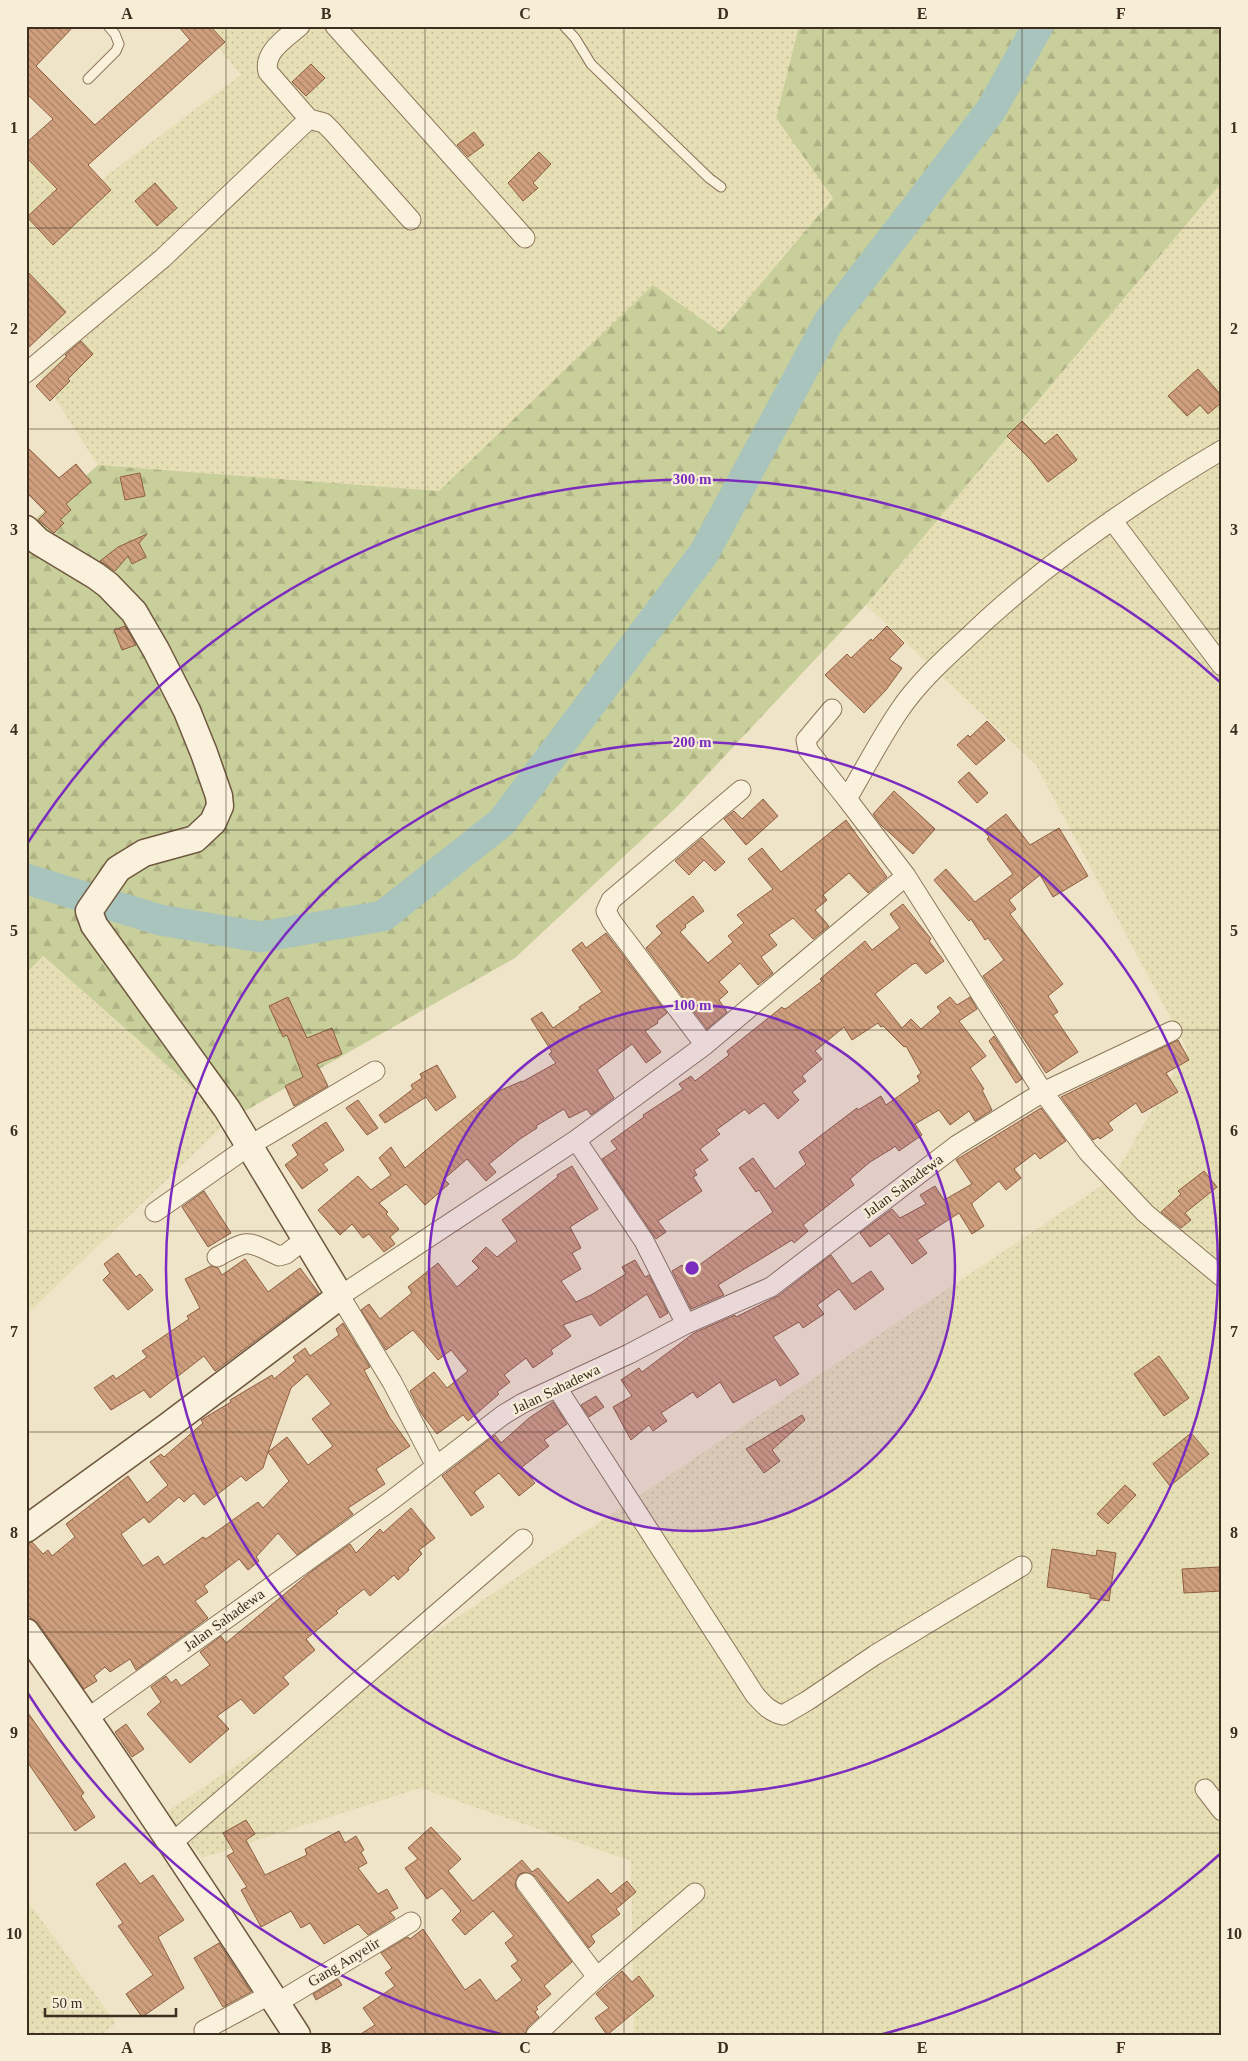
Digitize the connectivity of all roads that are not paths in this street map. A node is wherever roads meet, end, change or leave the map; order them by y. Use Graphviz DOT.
graph roads {
  1 [pos="108,26"];
  2 [pos="300,26"];
  3 [pos="335,26"];
  4 [pos="564,26"];
  5 [pos="88,79"];
  6 [pos="309,119"];
  7 [pos="721,187"];
  8 [pos="411,220"];
  9 [pos="525,238"];
  10 [pos="26,373"];
  11 [pos="1222,450"];
  12 [pos="1112,520"];
  13 [pos="26,529"];
  14 [pos="1222,666"];
  15 [pos="832,708"];
  16 [pos="741,790"];
  17 [pos="847,799"];
  18 [pos="906,876"];
  19 [pos="1172,1031"];
  20 [pos="705,1045"];
  21 [pos="375,1071"];
  22 [pos="1043,1092"];
  23 [pos="576,1140"];
  24 [pos="249,1146"];
  25 [pos="155,1212"];
  26 [pos="304,1240"];
  27 [pos="217,1257"];
  28 [pos="1222,1277"];
  29 [pos="340,1296"];
  30 [pos="686,1324"];
  31 [pos="557,1388"];
  32 [pos="436,1466"];
  33 [pos="26,1529"];
  34 [pos="523,1539"];
  35 [pos="1022,1566"];
  36 [pos="26,1632"];
  37 [pos="88,1718"];
  38 [pos="1205,1790"];
  39 [pos="1222,1811"];
  40 [pos="172,1843"];
  41 [pos="526,1883"];
  42 [pos="695,1892"];
  43 [pos="411,1922"];
  44 [pos="597,1977"];
  45 [pos="274,1999"];
  46 [pos="204,2030"];
  47 [pos="297,2035"];
  48 [pos="536,2035"];
  1 -- 5 [label="lane"];
  2 -- 6 [label="street"];
  3 -- 9 [label="street"];
  4 -- 7 [label="lane"];
  6 -- 8 [label="street"];
  6 -- 10 [label="street"];
  11 -- 12 [label="street"];
  12 -- 14 [label="street"];
  12 -- 17 [label="street"];
  13 -- 24 [label="street"];
  15 -- 17 [label="street"];
  16 -- 20 [label="street"];
  17 -- 18 [label="street"];
  18 -- 20 [label="street"];
  18 -- 22 [label="street"];
  19 -- 22 [label="street, Jalan Sahadewa"];
  20 -- 23 [label="street"];
  21 -- 24 [label="street"];
  22 -- 28 [label="street"];
  22 -- 30 [label="street, Jalan Sahadewa"];
  23 -- 29 [label="street"];
  23 -- 30 [label="street"];
  24 -- 25 [label="street"];
  24 -- 26 [label="street"];
  26 -- 27 [label="street"];
  26 -- 29 [label="street"];
  29 -- 32 [label="street"];
  29 -- 33 [label="street"];
  30 -- 31 [label="street, Jalan Sahadewa"];
  31 -- 32 [label="street, Jalan Sahadewa"];
  31 -- 35 [label="street"];
  32 -- 37 [label="street, Jalan Sahadewa"];
  34 -- 40 [label="street"];
  36 -- 37 [label="street"];
  37 -- 40 [label="street"];
  38 -- 39 [label="street"];
  40 -- 45 [label="street"];
  41 -- 44 [label="street"];
  42 -- 44 [label="street"];
  43 -- 45 [label="street, Gang Anyelir"];
  44 -- 48 [label="street"];
  45 -- 46 [label="street, Gang Anyelir"];
  45 -- 47 [label="street"];
}
